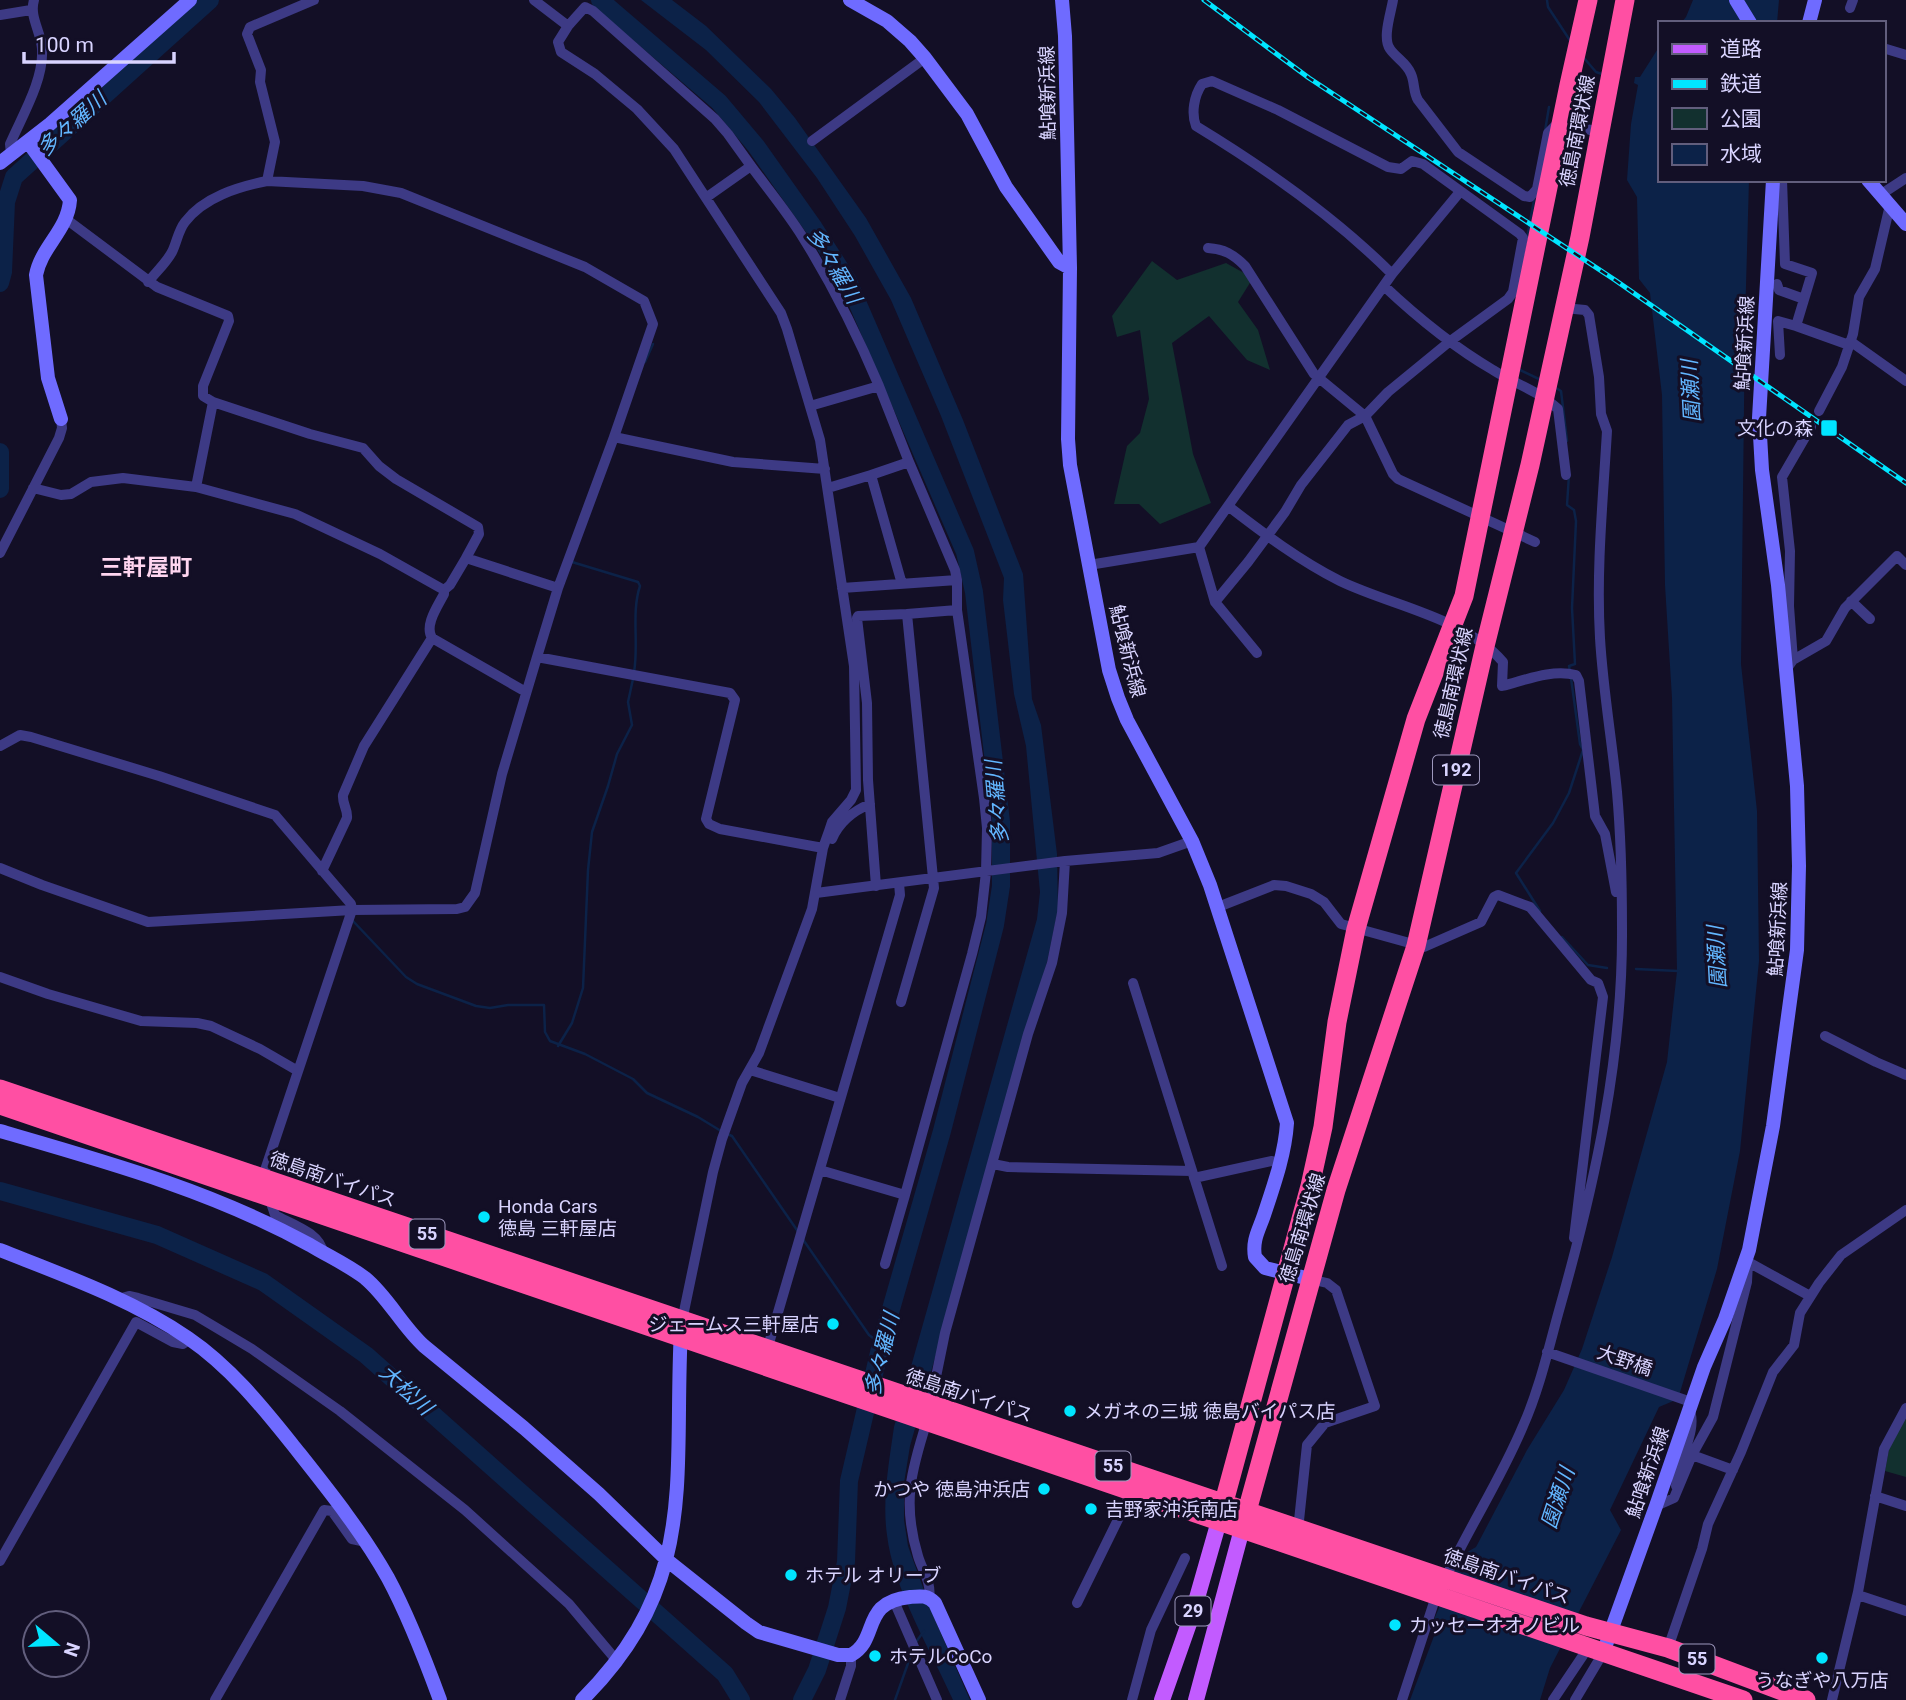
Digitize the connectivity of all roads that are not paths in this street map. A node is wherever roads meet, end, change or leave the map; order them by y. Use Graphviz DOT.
graph roads {
  1 [pos="190,0"];
  2 [pos="314,0"];
  3 [pos="534,0"];
  4 [pos="850,0"];
  5 [pos="1062,0"];
  6 [pos="1394,0"];
  7 [pos="1588,0"];
  8 [pos="1625,0"];
  9 [pos="1736,0"];
  10 [pos="1823,0"];
  11 [pos="33,5"];
  12 [pos="1812,12"];
  13 [pos="0,15"];
  14 [pos="1749,21"];
  15 [pos="568,26"];
  16 [pos="1885,49"];
  17 [pos="1906,55"];
  18 [pos="925,58"];
  19 [pos="1561,124"];
  20 [pos="1601,132"];
  21 [pos="812,141"];
  22 [pos="29,144"];
  23 [pos="5,158"];
  24 [pos="751,166"];
  25 [pos="1906,178"];
  26 [pos="267,181"];
  27 [pos="1773,182"];
  28 [pos="1782,182"];
  29 [pos="1870,182"];
  30 [pos="1459,192"];
  31 [pos="707,198"];
  32 [pos="1885,200"];
  33 [pos="66,219"];
  34 [pos="1906,224"];
  35 [pos="1208,248"];
  36 [pos="1070,268"];
  37 [pos="1392,274"];
  38 [pos="148,282"];
  39 [pos="1777,284"];
  40 [pos="1384,286"];
  41 [pos="1804,299"];
  42 [pos="1564,308"];
  43 [pos="1796,326"];
  44 [pos="1449,342"];
  45 [pos="1849,343"];
  46 [pos="1780,355"];
  47 [pos="1318,376"];
  48 [pos="1509,378"];
  49 [pos="1906,381"];
  50 [pos="879,386"];
  51 [pos="1544,396"];
  52 [pos="213,402"];
  53 [pos="810,407"];
  54 [pos="1819,411"];
  55 [pos="1365,416"];
  56 [pos="61,419"];
  57 [pos="1811,427"];
  58 [pos="614,437"];
  59 [pos="909,462"];
  60 [pos="825,469"];
  61 [pos="871,475"];
  62 [pos="1566,475"];
  63 [pos="196,486"];
  64 [pos="33,488"];
  65 [pos="828,488"];
  66 [pos="1228,506"];
  67 [pos="1482,516"];
  68 [pos="1515,532"];
  69 [pos="1267,536"];
  70 [pos="1535,542"];
  71 [pos="1199,547"];
  72 [pos="0,553"];
  73 [pos="466,558"];
  74 [pos="1089,565"];
  75 [pos="1906,565"];
  76 [pos="957,580"];
  77 [pos="902,584"];
  78 [pos="558,588"];
  79 [pos="842,588"];
  80 [pos="444,590"];
  81 [pos="1851,601"];
  82 [pos="1214,602"];
  83 [pos="957,610"];
  84 [pos="907,614"];
  85 [pos="1870,619"];
  86 [pos="1453,626"];
  87 [pos="432,638"];
  88 [pos="1485,646"];
  89 [pos="1257,653"];
  90 [pos="537,657"];
  91 [pos="1789,665"];
  92 [pos="526,692"];
  93 [pos="0,746"];
  94 [pos="870,804"];
  95 [pos="1192,841"];
  96 [pos="823,848"];
  97 [pos="1062,862"];
  98 [pos="0,868"];
  99 [pos="322,871"];
  100 [pos="988,872"];
  101 [pos="933,878"];
  102 [pos="900,883"];
  103 [pos="876,886"];
  104 [pos="819,892"];
  105 [pos="1621,900"];
  106 [pos="1217,907"];
  107 [pos="352,910"];
  108 [pos="1356,929"];
  109 [pos="1416,946"];
  110 [pos="0,977"];
  111 [pos="1133,983"];
  112 [pos="901,1002"];
  113 [pos="1825,1036"];
  114 [pos="750,1070"];
  115 [pos="298,1072"];
  116 [pos="1906,1075"];
  117 [pos="0,1089"];
  118 [pos="840,1098"];
  119 [pos="0,1105"];
  120 [pos="0,1131"];
  121 [pos="1280,1163"];
  122 [pos="993,1164"];
  123 [pos="820,1170"];
  124 [pos="1193,1175"];
  125 [pos="265,1187"];
  126 [pos="905,1195"];
  127 [pos="1906,1210"];
  128 [pos="1577,1248"];
  129 [pos="323,1253"];
  130 [pos="3,1254"];
  131 [pos="1749,1256"];
  132 [pos="886,1264"];
  133 [pos="1222,1266"];
  134 [pos="1287,1274"];
  135 [pos="1310,1279"];
  136 [pos="1810,1297"];
  137 [pos="118,1299"];
  138 [pos="681,1329"];
  139 [pos="190,1339"];
  140 [pos="767,1350"];
  141 [pos="1552,1353"];
  142 [pos="851,1387"];
  143 [pos="1687,1403"];
  144 [pos="1906,1408"];
  145 [pos="926,1412"];
  146 [pos="1692,1455"];
  147 [pos="1733,1470"];
  148 [pos="1132,1491"];
  149 [pos="1676,1494"];
  150 [pos="1875,1496"];
  151 [pos="1657,1506"];
  152 [pos="1906,1506"];
  153 [pos="1222,1512"];
  154 [pos="1244,1520"];
  155 [pos="1298,1530"];
  156 [pos="366,1542"];
  157 [pos="1185,1558"];
  158 [pos="0,1561"];
  159 [pos="666,1565"];
  160 [pos="1443,1588"];
  161 [pos="1858,1595"];
  162 [pos="927,1597"];
  163 [pos="897,1599"];
  164 [pos="1077,1603"];
  165 [pos="1906,1611"];
  166 [pos="1609,1634"];
  167 [pos="1588,1643"];
  168 [pos="1668,1648"];
  169 [pos="845,1655"];
  170 [pos="620,1657"];
  171 [pos="843,1698"];
  172 [pos="215,1700"];
  173 [pos="440,1700"];
  174 [pos="582,1700"];
  175 [pos="937,1700"];
  176 [pos="979,1700"];
  177 [pos="1132,1700"];
  178 [pos="1162,1700"];
  179 [pos="1196,1700"];
  180 [pos="1402,1700"];
  181 [pos="1553,1700"];
  182 [pos="1575,1700"];
  183 [pos="1742,1700"];
  184 [pos="1806,1700"];
  185 [pos="1832,1700"];
  1 -- 22 [label="main road"];
  2 -- 26 [label="street"];
  3 -- 15 [label="street"];
  4 -- 18 [label="main road"];
  5 -- 36 [label="main road, 鮎喰新浜線"];
  6 -- 19 [label="street"];
  7 -- 19 [label="highway, 徳島南環状線 / 192"];
  8 -- 20 [label="highway, 徳島南環状線 / 192"];
  9 -- 14 [label="main road"];
  10 -- 12 [label="street"];
  11 -- 13 [label="street"];
  11 -- 23 [label="street"];
  15 -- 24 [label="street"];
  15 -- 31 [label="street"];
  16 -- 17 [label="street"];
  18 -- 21 [label="street"];
  18 -- 36 [label="main road"];
  19 -- 20 [label="street"];
  19 -- 48 [label="highway, 徳島南環状線 / 192"];
  20 -- 42 [label="highway, 徳島南環状線 / 192"];
  22 -- 23 [label="main road"];
  22 -- 33 [label="main road"];
  24 -- 31 [label="street"];
  24 -- 50 [label="street"];
  25 -- 32 [label="street"];
  26 -- 38 [label="street"];
  26 -- 58 [label="street"];
  27 -- 91 [label="main road, 鮎喰新浜線"];
  28 -- 41 [label="street"];
  29 -- 32 [label="main road"];
  30 -- 37 [label="street"];
  30 -- 37 [label="street"];
  30 -- 44 [label="street"];
  31 -- 53 [label="street"];
  32 -- 34 [label="main road"];
  32 -- 45 [label="street"];
  33 -- 38 [label="street"];
  33 -- 56 [label="main road"];
  35 -- 47 [label="street"];
  36 -- 74 [label="main road, 鮎喰新浜線"];
  37 -- 40 [label="street"];
  38 -- 52 [label="street"];
  39 -- 41 [label="street"];
  40 -- 44 [label="street"];
  40 -- 47 [label="street"];
  41 -- 43 [label="street"];
  42 -- 51 [label="highway, 徳島南環状線 / 192"];
  42 -- 105 [label="street"];
  43 -- 45 [label="street"];
  43 -- 46 [label="street"];
  44 -- 48 [label="street"];
  44 -- 55 [label="street"];
  45 -- 49 [label="street"];
  45 -- 54 [label="street"];
  47 -- 55 [label="street"];
  47 -- 66 [label="street"];
  48 -- 51 [label="street"];
  48 -- 67 [label="highway, 徳島南環状線 / 192"];
  50 -- 53 [label="street"];
  50 -- 59 [label="street"];
  51 -- 62 [label="street"];
  51 -- 68 [label="highway, 徳島南環状線 / 192"];
  52 -- 63 [label="street"];
  52 -- 73 [label="street"];
  53 -- 60 [label="street"];
  55 -- 67 [label="street"];
  55 -- 69 [label="street"];
  56 -- 64 [label="street"];
  57 -- 91 [label="street"];
  58 -- 60 [label="street"];
  58 -- 78 [label="street"];
  59 -- 61 [label="street"];
  59 -- 76 [label="street"];
  60 -- 65 [label="street"];
  61 -- 65 [label="street"];
  61 -- 77 [label="street"];
  63 -- 64 [label="street"];
  63 -- 80 [label="street"];
  64 -- 72 [label="street"];
  65 -- 79 [label="street"];
  66 -- 69 [label="street"];
  66 -- 71 [label="street"];
  67 -- 68 [label="street"];
  67 -- 86 [label="highway, 徳島南環状線 / 192"];
  68 -- 70 [label="street"];
  68 -- 88 [label="highway, 徳島南環状線 / 192"];
  69 -- 82 [label="street"];
  69 -- 86 [label="street"];
  71 -- 74 [label="street"];
  71 -- 82 [label="street"];
  73 -- 78 [label="street"];
  73 -- 80 [label="street"];
  74 -- 95 [label="main road, 鮎喰新浜線"];
  75 -- 81 [label="street"];
  76 -- 77 [label="street"];
  76 -- 83 [label="street"];
  77 -- 79 [label="street"];
  78 -- 90 [label="street"];
  79 -- 96 [label="street"];
  80 -- 87 [label="street"];
  81 -- 85 [label="street"];
  81 -- 91 [label="street"];
  82 -- 89 [label="street"];
  83 -- 84 [label="street"];
  83 -- 100 [label="street"];
  84 -- 94 [label="street"];
  84 -- 101 [label="street"];
  86 -- 88 [label="street"];
  86 -- 108 [label="highway, 徳島南環状線 / 192"];
  87 -- 92 [label="street"];
  87 -- 99 [label="street"];
  88 -- 105 [label="street"];
  88 -- 109 [label="highway, 徳島南環状線 / 192"];
  90 -- 92 [label="street"];
  90 -- 96 [label="street"];
  91 -- 131 [label="main road, 鮎喰新浜線"];
  92 -- 107 [label="street"];
  93 -- 99 [label="street"];
  94 -- 103 [label="street"];
  94 -- 104 [label="street"];
  95 -- 97 [label="street"];
  95 -- 106 [label="main road, 鮎喰新浜線"];
  96 -- 104 [label="street"];
  97 -- 100 [label="street"];
  97 -- 122 [label="street"];
  98 -- 107 [label="street"];
  99 -- 107 [label="street"];
  100 -- 101 [label="street"];
  100 -- 126 [label="street"];
  101 -- 102 [label="street"];
  101 -- 112 [label="street"];
  102 -- 103 [label="street"];
  102 -- 118 [label="street"];
  103 -- 104 [label="street"];
  104 -- 114 [label="street"];
  105 -- 128 [label="street"];
  106 -- 108 [label="street"];
  106 -- 121 [label="main road, 鮎喰新浜線"];
  107 -- 115 [label="street"];
  108 -- 109 [label="street"];
  108 -- 134 [label="highway, 徳島南環状線 / 192"];
  109 -- 128 [label="street"];
  109 -- 135 [label="highway, 徳島南環状線 / 192"];
  110 -- 115 [label="street"];
  111 -- 124 [label="street"];
  113 -- 116 [label="street"];
  114 -- 118 [label="street"];
  114 -- 138 [label="street"];
  115 -- 125 [label="street"];
  117 -- 125 [label="highway, 徳島南バイパス / 55"];
  118 -- 123 [label="street"];
  119 -- 125 [label="highway, 徳島南バイパス / 55"];
  120 -- 129 [label="main road"];
  121 -- 124 [label="street"];
  121 -- 134 [label="main road, 鮎喰新浜線"];
  122 -- 124 [label="street"];
  122 -- 145 [label="street"];
  123 -- 126 [label="street"];
  123 -- 140 [label="street"];
  124 -- 133 [label="street"];
  125 -- 129 [label="street"];
  125 -- 138 [label="highway, 徳島南バイパス / 55"];
  126 -- 132 [label="street"];
  127 -- 136 [label="street"];
  128 -- 141 [label="street"];
  129 -- 159 [label="main road"];
  130 -- 137 [label="main road"];
  131 -- 136 [label="street"];
  131 -- 143 [label="main road, 鮎喰新浜線"];
  131 -- 146 [label="street"];
  134 -- 135 [label="main road, 鮎喰新浜線"];
  134 -- 153 [label="highway, 徳島南環状線 / 192"];
  135 -- 154 [label="highway, 徳島南環状線 / 192"];
  135 -- 155 [label="street"];
  136 -- 147 [label="street"];
  137 -- 139 [label="main road"];
  137 -- 170 [label="street"];
  138 -- 140 [label="highway, 徳島南バイパス / 55"];
  138 -- 142 [label="highway, 徳島南バイパス / 55"];
  138 -- 159 [label="main road"];
  139 -- 156 [label="main road"];
  139 -- 158 [label="street"];
  140 -- 142 [label="highway, 徳島南バイパス / 55"];
  141 -- 143 [label="street, 大野橋"];
  141 -- 160 [label="street"];
  142 -- 145 [label="highway, 徳島南バイパス / 55"];
  143 -- 149 [label="street"];
  143 -- 151 [label="main road, 鮎喰新浜線"];
  144 -- 150 [label="street"];
  145 -- 148 [label="highway, 徳島南バイパス / 55"];
  145 -- 153 [label="highway, 徳島南バイパス / 55"];
  145 -- 162 [label="street"];
  146 -- 147 [label="street"];
  146 -- 149 [label="street"];
  147 -- 168 [label="street"];
  148 -- 153 [label="highway, 徳島南バイパス / 55"];
  148 -- 164 [label="street"];
  149 -- 151 [label="street"];
  150 -- 152 [label="street"];
  150 -- 161 [label="street"];
  151 -- 166 [label="main road, 鮎喰新浜線"];
  153 -- 154 [label="highway, 徳島南バイパス / 55"];
  153 -- 178 [label="main road, 29"];
  154 -- 155 [label="highway, 徳島南バイパス / 55"];
  154 -- 160 [label="highway, 徳島南バイパス / 55"];
  154 -- 179 [label="main road, 29"];
  155 -- 160 [label="highway, 徳島南バイパス / 55"];
  156 -- 172 [label="street"];
  156 -- 173 [label="main road"];
  157 -- 177 [label="street"];
  159 -- 169 [label="main road"];
  159 -- 170 [label="main road"];
  160 -- 167 [label="highway, 徳島南バイパス / 55"];
  160 -- 180 [label="street"];
  161 -- 165 [label="street"];
  161 -- 185 [label="street"];
  162 -- 163 [label="main road"];
  162 -- 176 [label="main road"];
  163 -- 169 [label="main road"];
  163 -- 175 [label="street"];
  166 -- 167 [label="highway, 徳島南バイパス / 55"];
  166 -- 168 [label="highway, 徳島南バイパス / 55"];
  167 -- 181 [label="street"];
  167 -- 182 [label="street"];
  167 -- 183 [label="highway, 徳島南バイパス / 55"];
  168 -- 184 [label="highway, 徳島南バイパス / 55"];
  169 -- 171 [label="street"];
  170 -- 174 [label="main road"];
}
